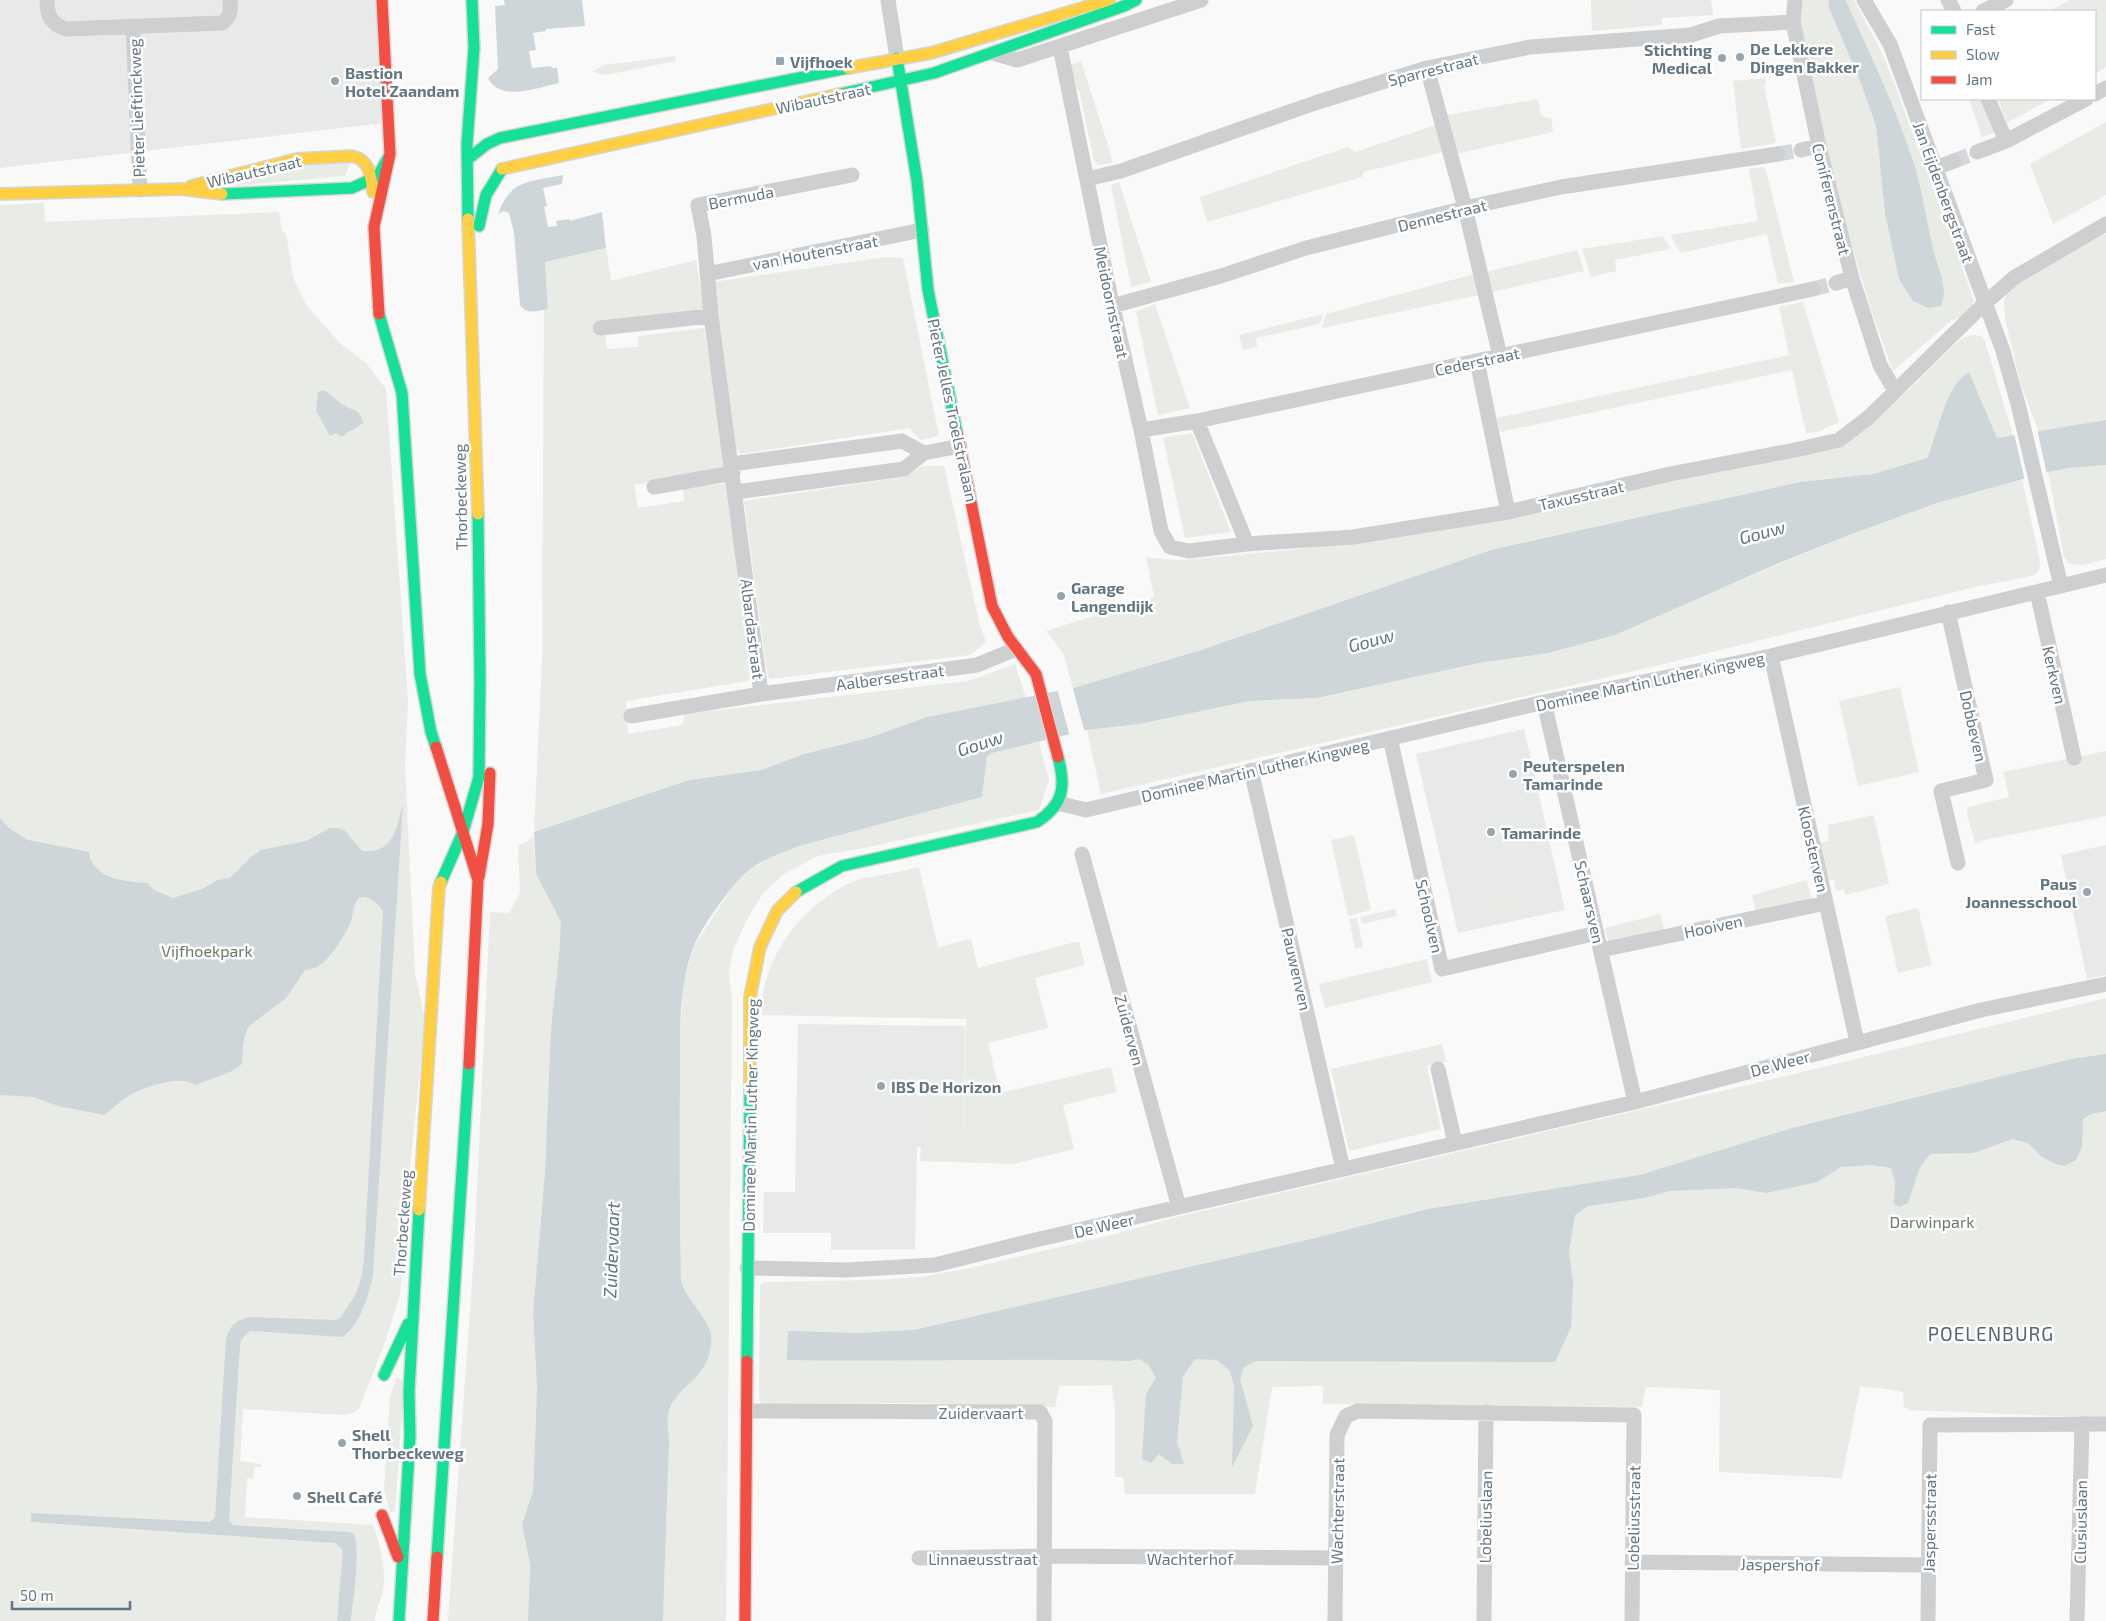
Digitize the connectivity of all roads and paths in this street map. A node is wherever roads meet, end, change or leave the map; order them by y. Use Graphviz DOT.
graph roads {
  1 [pos="47,0"];
  2 [pos="230,0"];
  3 [pos="382,0"];
  4 [pos="472,0"];
  5 [pos="888,0"];
  6 [pos="1109,0"];
  7 [pos="1136,0"];
  8 [pos="1201,0"];
  9 [pos="1795,0"];
  10 [pos="1864,0"];
  11 [pos="2006,0"];
  12 [pos="1084,4"];
  13 [pos="1985,10"];
  14 [pos="1793,22"];
  15 [pos="133,26"];
  16 [pos="1060,47"];
  17 [pos="993,53"];
  18 [pos="896,58"];
  19 [pos="1427,68"];
  20 [pos="900,82"];
  21 [pos="1988,100"];
  22 [pos="2084,100"];
  23 [pos="2006,141"];
  24 [pos="1819,146"];
  25 [pos="1801,150"];
  26 [pos="1978,152"];
  27 [pos="390,154"];
  28 [pos="1778,154"];
  29 [pos="468,159"];
  30 [pos="1954,161"];
  31 [pos="1936,168"];
  32 [pos="852,175"];
  33 [pos="1087,179"];
  34 [pos="371,180"];
  35 [pos="181,189"];
  36 [pos="140,190"];
  37 [pos="0,194"];
  38 [pos="1465,208"];
  39 [pos="2106,224"];
  40 [pos="374,228"];
  41 [pos="922,230"];
  42 [pos="707,274"];
  43 [pos="1852,278"];
  44 [pos="1836,283"];
  45 [pos="1813,289"];
  46 [pos="1984,304"];
  47 [pos="1112,306"];
  48 [pos="711,316"];
  49 [pos="600,328"];
  50 [pos="1500,356"];
  51 [pos="1477,361"];
  52 [pos="1895,391"];
  53 [pos="1197,421"];
  54 [pos="1141,430"];
  55 [pos="960,446"];
  56 [pos="924,453"];
  57 [pos="733,469"];
  58 [pos="654,487"];
  59 [pos="736,492"];
  60 [pos="1508,512"];
  61 [pos="1247,544"];
  62 [pos="2106,575"];
  63 [pos="2061,586"];
  64 [pos="2037,592"];
  65 [pos="491,608"];
  66 [pos="1948,612"];
  67 [pos="1016,649"];
  68 [pos="1771,656"];
  69 [pos="492,676"];
  70 [pos="762,694"];
  71 [pos="1544,702"];
  72 [pos="631,716"];
  73 [pos="1390,738"];
  74 [pos="2074,758"];
  75 [pos="1251,770"];
  76 [pos="1058,803"];
  77 [pos="463,832"];
  78 [pos="1082,854"];
  79 [pos="1958,863"];
  80 [pos="478,880"];
  81 [pos="1826,903"];
  82 [pos="1597,933"];
  83 [pos="1601,950"];
  84 [pos="2106,984"];
  85 [pos="1857,1042"];
  86 [pos="1438,1069"];
  87 [pos="1636,1102"];
  88 [pos="1455,1143"];
  89 [pos="1343,1169"];
  90 [pos="1179,1207"];
  91 [pos="748,1268"];
  92 [pos="413,1313"];
  93 [pos="384,1375"];
  94 [pos="747,1411"];
  95 [pos="1486,1412"];
  96 [pos="2082,1424"];
  97 [pos="2106,1424"];
  98 [pos="382,1515"];
  99 [pos="1044,1556"];
  100 [pos="919,1558"];
  101 [pos="1336,1558"];
  102 [pos="1632,1562"];
  103 [pos="1928,1565"];
  104 [pos="402,1566"];
  105 [pos="399,1621"];
  106 [pos="433,1621"];
  107 [pos="745,1621"];
  108 [pos="1044,1621"];
  109 [pos="1335,1621"];
  110 [pos="1484,1621"];
  111 [pos="1632,1621"];
  112 [pos="1928,1621"];
  113 [pos="2077,1621"];
  1 -- 15 [label="street, Pieter Lieftinckweg"];
  2 -- 15 [label="street, Pieter Lieftinckweg"];
  3 -- 27 [label="main road"];
  4 -- 29 [label="main road, Thorbeckeweg"];
  5 -- 18 [label="street, Pieter Jelles Troelstralaan"];
  6 -- 12 [label="main road, Wibautstraat"];
  7 -- 17 [label="main road, Wibautstraat"];
  8 -- 16 [label="street"];
  9 -- 14 [label="street, Coniferenstraat"];
  10 -- 31 [label="street, Jan Eijdenbergstraat"];
  11 -- 13 [label="street"];
  12 -- 18 [label="main road, Wibautstraat"];
  14 -- 19 [label="street, Sparrestraat"];
  14 -- 24 [label="street, Coniferenstraat"];
  15 -- 36 [label="street, Pieter Lieftinckweg"];
  16 -- 17 [label="street"];
  16 -- 33 [label="street, Meidoornstraat"];
  17 -- 20 [label="main road, Wibautstraat"];
  18 -- 20 [label="main road, Pieter Jelles Troelstralaan"];
  18 -- 29 [label="main road, Wibautstraat"];
  19 -- 33 [label="street, Sparrestraat"];
  19 -- 38 [label="street"];
  20 -- 41 [label="main road, Pieter Jelles Troelstralaan"];
  20 -- 65 [label="main road, Wibautstraat"];
  21 -- 23 [label="street"];
  22 -- 23 [label="street"];
  23 -- 26 [label="street"];
  24 -- 25 [label="street"];
  24 -- 43 [label="street, Coniferenstraat"];
  27 -- 34 [label="main road"];
  27 -- 40 [label="main road"];
  28 -- 38 [label="street, Dennestraat"];
  29 -- 77 [label="main road, Thorbeckeweg"];
  30 -- 31 [label="street"];
  31 -- 46 [label="street, Jan Eijdenbergstraat"];
  32 -- 42 [label="street, Bermuda"];
  33 -- 47 [label="street, Meidoornstraat"];
  34 -- 35 [label="main road, Wibautstraat"];
  34 -- 35 [label="main road, Wibautstraat"];
  34 -- 40 [label="main road, Wibautstraat"];
  35 -- 36 [label="main road, Wibautstraat"];
  36 -- 37 [label="main road, Wibautstraat"];
  38 -- 47 [label="street, Dennestraat"];
  38 -- 50 [label="street"];
  39 -- 46 [label="street"];
  40 -- 77 [label="main road"];
  41 -- 42 [label="street, van Houtenstraat"];
  41 -- 55 [label="main road, Pieter Jelles Troelstralaan"];
  42 -- 48 [label="street"];
  43 -- 44 [label="street"];
  43 -- 52 [label="street, Coniferenstraat"];
  45 -- 50 [label="street, Cederstraat"];
  46 -- 52 [label="street"];
  46 -- 63 [label="street, Jan Eijdenbergstraat"];
  47 -- 54 [label="street, Meidoornstraat"];
  48 -- 49 [label="street"];
  48 -- 57 [label="street"];
  50 -- 51 [label="street, Cederstraat"];
  51 -- 53 [label="street, Cederstraat"];
  51 -- 60 [label="street"];
  52 -- 60 [label="street, Taxusstraat"];
  53 -- 54 [label="street, Cederstraat"];
  53 -- 61 [label="street"];
  54 -- 61 [label="street, Meidoornstraat"];
  55 -- 56 [label="street"];
  55 -- 67 [label="main road, Pieter Jelles Troelstralaan"];
  56 -- 57 [label="street"];
  56 -- 59 [label="street"];
  57 -- 58 [label="street"];
  57 -- 59 [label="street"];
  59 -- 70 [label="street, Albardastraat"];
  60 -- 61 [label="street, Taxusstraat"];
  62 -- 63 [label="street, Dominee Martin Luther Kingweg"];
  63 -- 64 [label="street, Dominee Martin Luther Kingweg"];
  64 -- 66 [label="street, Dominee Martin Luther Kingweg"];
  64 -- 74 [label="street, Kerkven"];
  66 -- 68 [label="street, Dominee Martin Luther Kingweg"];
  66 -- 79 [label="street, Dobbeven"];
  67 -- 70 [label="street, Aalbersestraat"];
  67 -- 76 [label="main road, Pieter Jelles Troelstralaan"];
  68 -- 71 [label="street, Dominee Martin Luther Kingweg"];
  68 -- 81 [label="street, Kloosterven"];
  69 -- 80 [label="main road"];
  70 -- 72 [label="street, Albardastraat"];
  71 -- 73 [label="street, Dominee Martin Luther Kingweg"];
  71 -- 82 [label="street, Schaarsven"];
  73 -- 75 [label="street, Dominee Martin Luther Kingweg"];
  73 -- 82 [label="street, Schoolven"];
  75 -- 76 [label="street, Dominee Martin Luther Kingweg"];
  75 -- 89 [label="street, Pauwenven"];
  76 -- 91 [label="main road, Dominee Martin Luther Kingweg"];
  77 -- 80 [label="main road"];
  77 -- 92 [label="main road, Thorbeckeweg"];
  78 -- 90 [label="street, Zuiderven"];
  80 -- 106 [label="main road"];
  81 -- 83 [label="street, Hooiven"];
  81 -- 85 [label="street, Kloosterven"];
  82 -- 83 [label="street, Schaarsven"];
  83 -- 87 [label="street, Schaarsven"];
  84 -- 85 [label="street, De Weer"];
  85 -- 87 [label="street, De Weer"];
  86 -- 88 [label="street"];
  87 -- 88 [label="street, De Weer"];
  88 -- 89 [label="street, De Weer"];
  89 -- 90 [label="street, De Weer"];
  90 -- 91 [label="street, De Weer"];
  91 -- 94 [label="main road"];
  92 -- 93 [label="main road"];
  92 -- 104 [label="main road, Thorbeckeweg"];
  94 -- 99 [label="street, Zuidervaart"];
  94 -- 107 [label="main road"];
  95 -- 101 [label="street, Wachterstraat"];
  95 -- 102 [label="street, Lobeliusstraat"];
  95 -- 110 [label="street, Lobeliuslaan"];
  96 -- 97 [label="street"];
  96 -- 103 [label="street, Jaspersstraat"];
  96 -- 113 [label="street, Clusiuslaan"];
  98 -- 104 [label="main road"];
  99 -- 100 [label="street, Linnaeusstraat"];
  99 -- 101 [label="street, Wachterhof"];
  99 -- 108 [label="street, Linnaeusstraat"];
  101 -- 109 [label="street, Wachterstraat"];
  102 -- 103 [label="street, Jaspershof"];
  102 -- 111 [label="street, Lobeliusstraat"];
  103 -- 112 [label="street, Jaspersstraat"];
  104 -- 105 [label="main road, Thorbeckeweg"];
}
